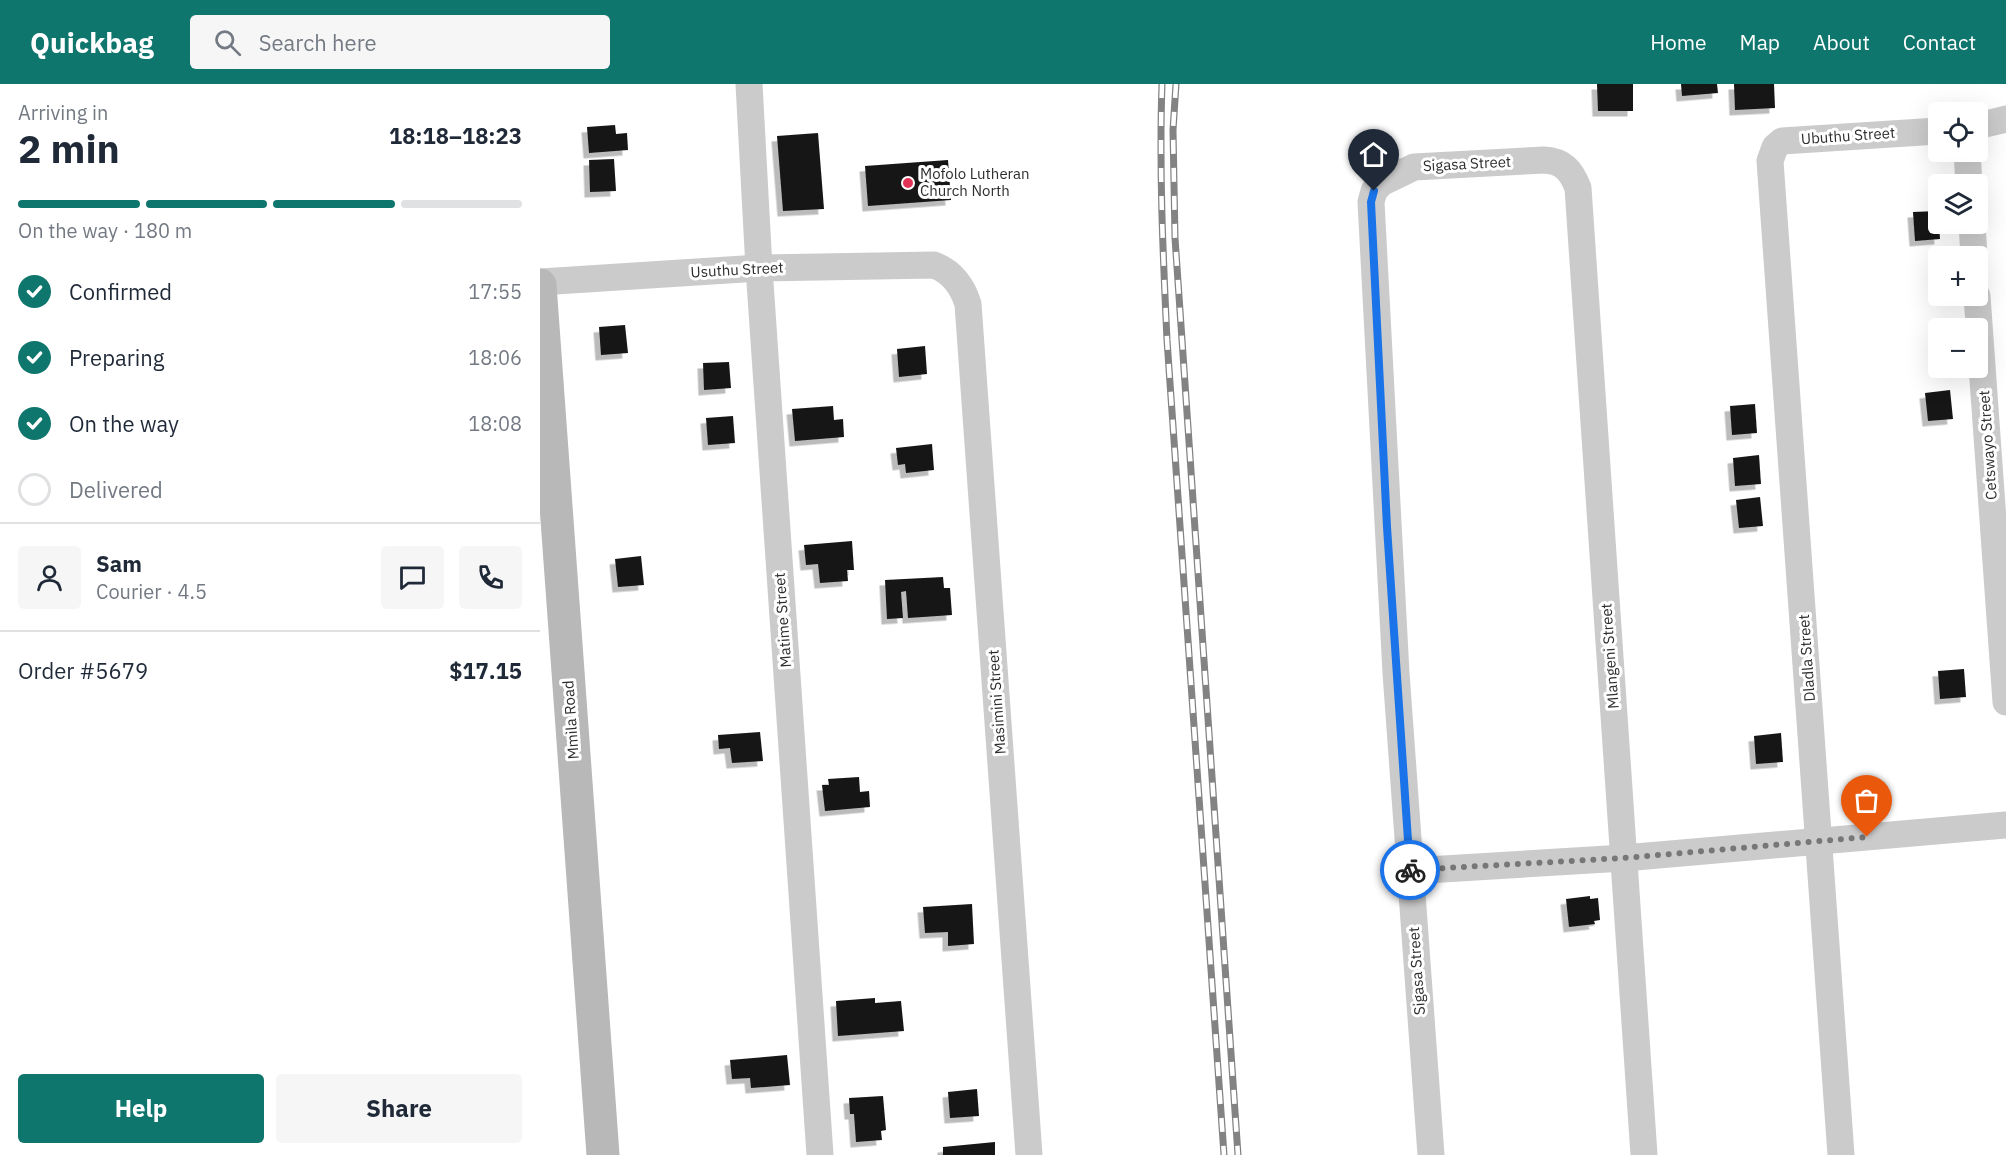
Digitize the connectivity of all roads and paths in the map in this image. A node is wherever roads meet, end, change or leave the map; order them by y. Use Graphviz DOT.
graph roads {
  1 [pos="749,84"];
  2 [pos="2006,119"];
  3 [pos="1988,123"];
  4 [pos="1928,132"];
  5 [pos="1770,161"];
  6 [pos="1561,163"];
  7 [pos="934,265"];
  8 [pos="759,268"];
  9 [pos="540,284"];
  10 [pos="1978,306"];
  11 [pos="540,540"];
  12 [pos="2006,702"];
  13 [pos="2006,825"];
  14 [pos="1820,841"];
  15 [pos="1624,858"];
  16 [pos="1410,870"];
  17 [pos="582,1155"];
  18 [pos="603,1155"];
  19 [pos="820,1155"];
  20 [pos="1029,1155"];
  21 [pos="1431,1155"];
  22 [pos="1644,1155"];
  23 [pos="1841,1155"];
  1 -- 8 [label="street, Matime Street"];
  2 -- 3 [label="street"];
  4 -- 5 [label="street, Ubuthu Street"];
  5 -- 14 [label="street, Dladla Street"];
  6 -- 15 [label="street, Mlangeni Street"];
  6 -- 16 [label="street, Sigasa Street"];
  7 -- 8 [label="street, Usuthu Street"];
  7 -- 20 [label="street, Masimini Street"];
  8 -- 9 [label="street, Usuthu Street"];
  8 -- 19 [label="street, Matime Street"];
  9 -- 18 [label="main road, Mmila Road"];
  10 -- 12 [label="street, Cetswayo Street"];
  11 -- 17 [label="main road, Mmila Road"];
  13 -- 14 [label="street"];
  14 -- 15 [label="street"];
  14 -- 23 [label="street, Dladla Street"];
  15 -- 16 [label="street"];
  15 -- 22 [label="street, Mlangeni Street"];
  16 -- 21 [label="street, Sigasa Street"];
}
